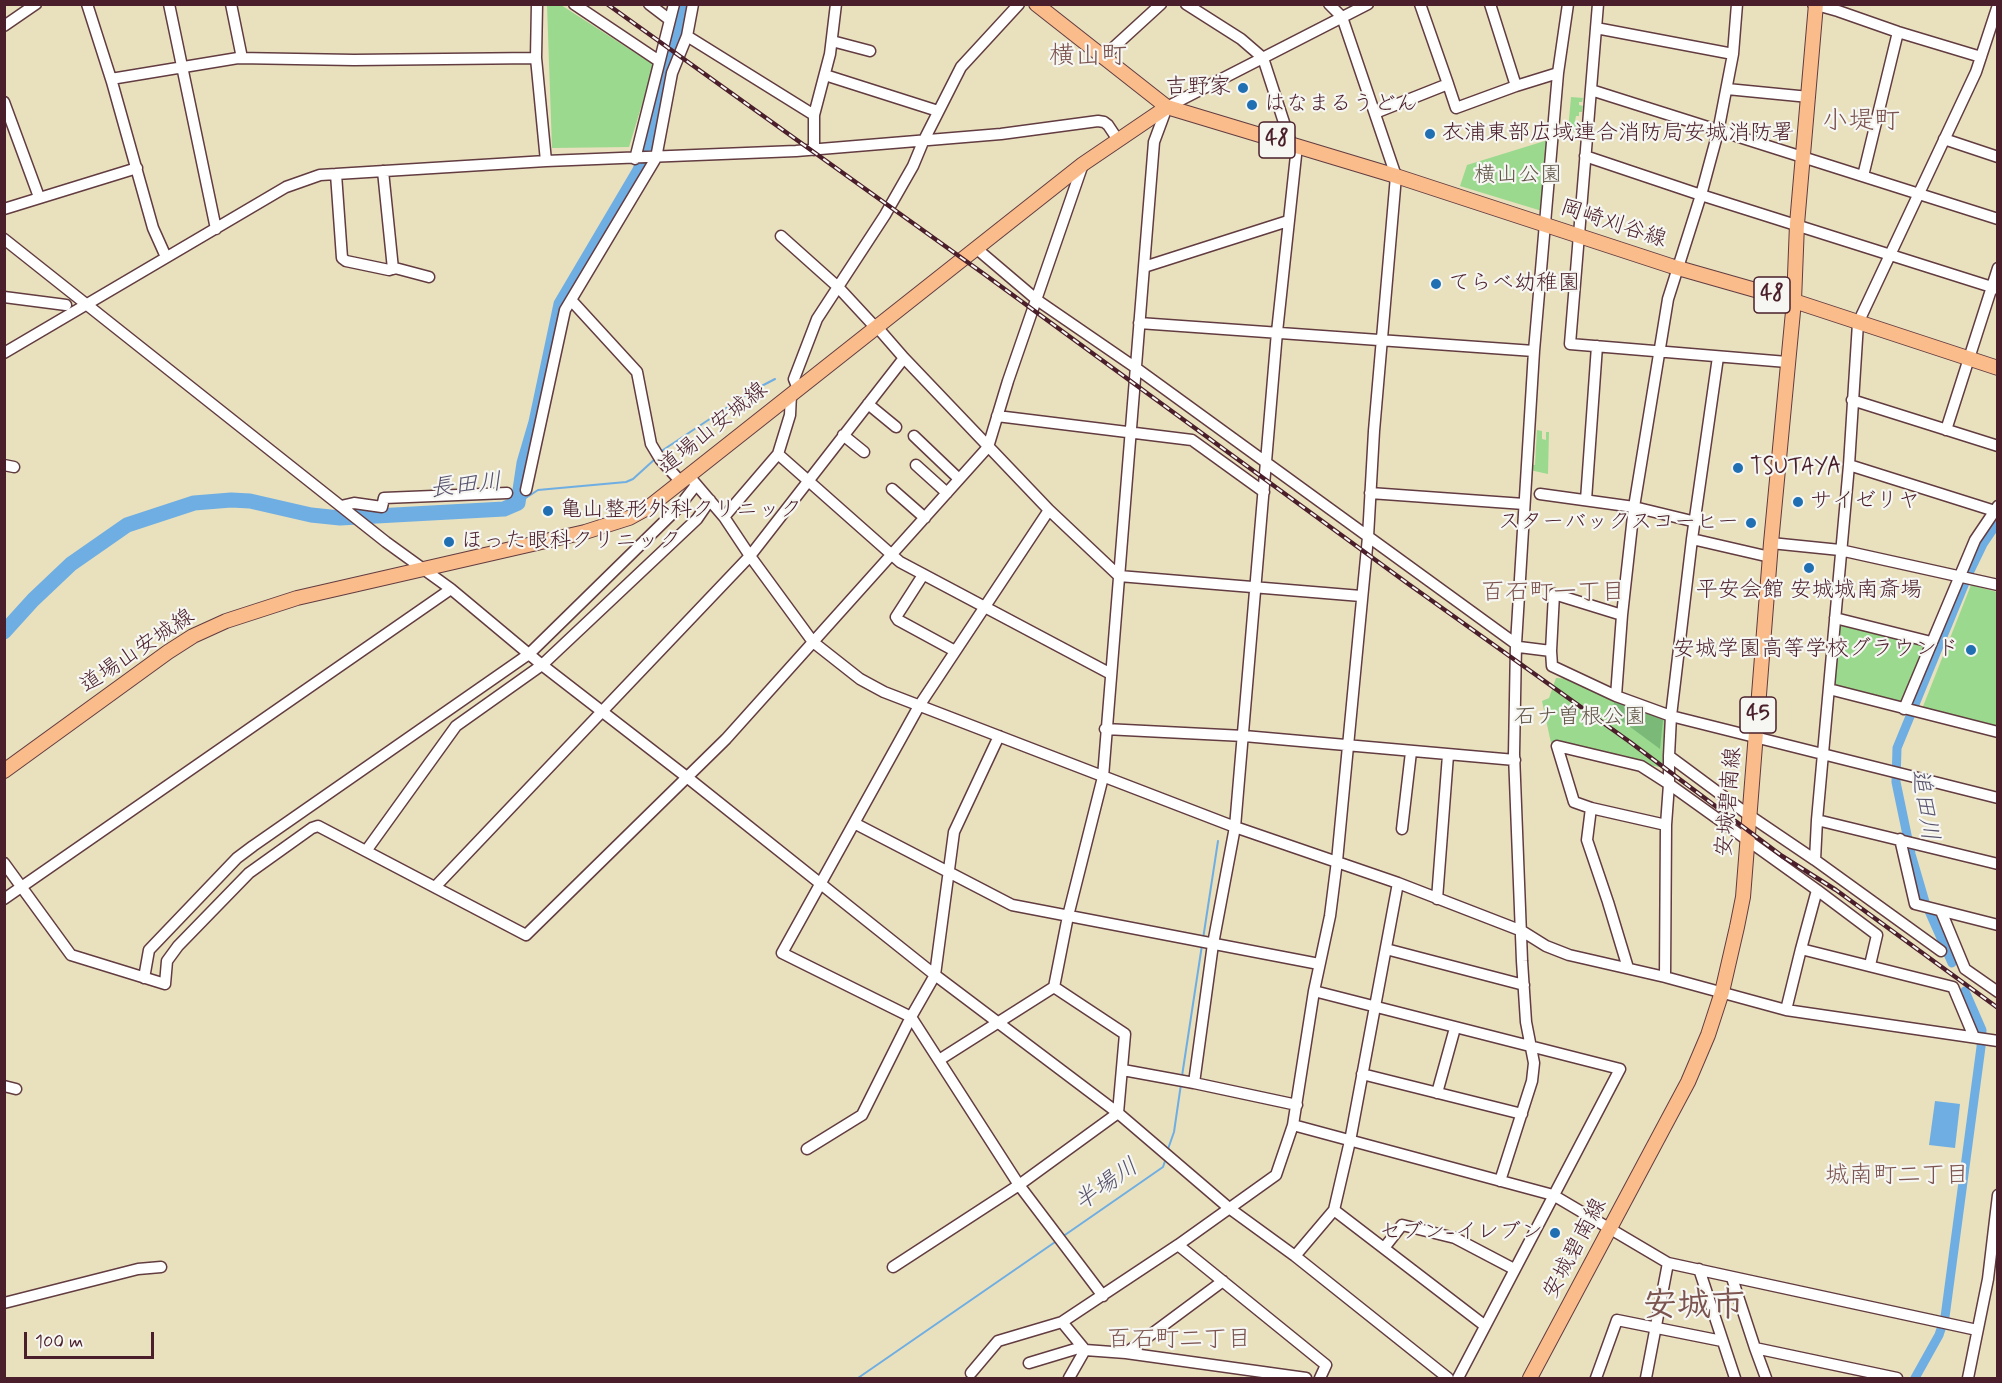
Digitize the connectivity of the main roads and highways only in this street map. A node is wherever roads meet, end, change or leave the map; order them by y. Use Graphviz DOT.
graph roads {
  1 [pos="1036,4"];
  2 [pos="1815,5"];
  3 [pos="1167,106"];
  4 [pos="1794,301"];
  5 [pos="1998,368"];
  6 [pos="4,771"];
  7 [pos="1530,1378"];
  1 -- 3 [label="main road, 岡崎刈谷線 / 48"];
  2 -- 4 [label="main road, 安城碧南線 / 45"];
  3 -- 4 [label="main road, 岡崎刈谷線 / 48"];
  3 -- 6 [label="main road, 道場山安城線"];
  4 -- 5 [label="main road, 岡崎刈谷線 / 48"];
  4 -- 7 [label="main road, 安城碧南線 / 45"];
}
